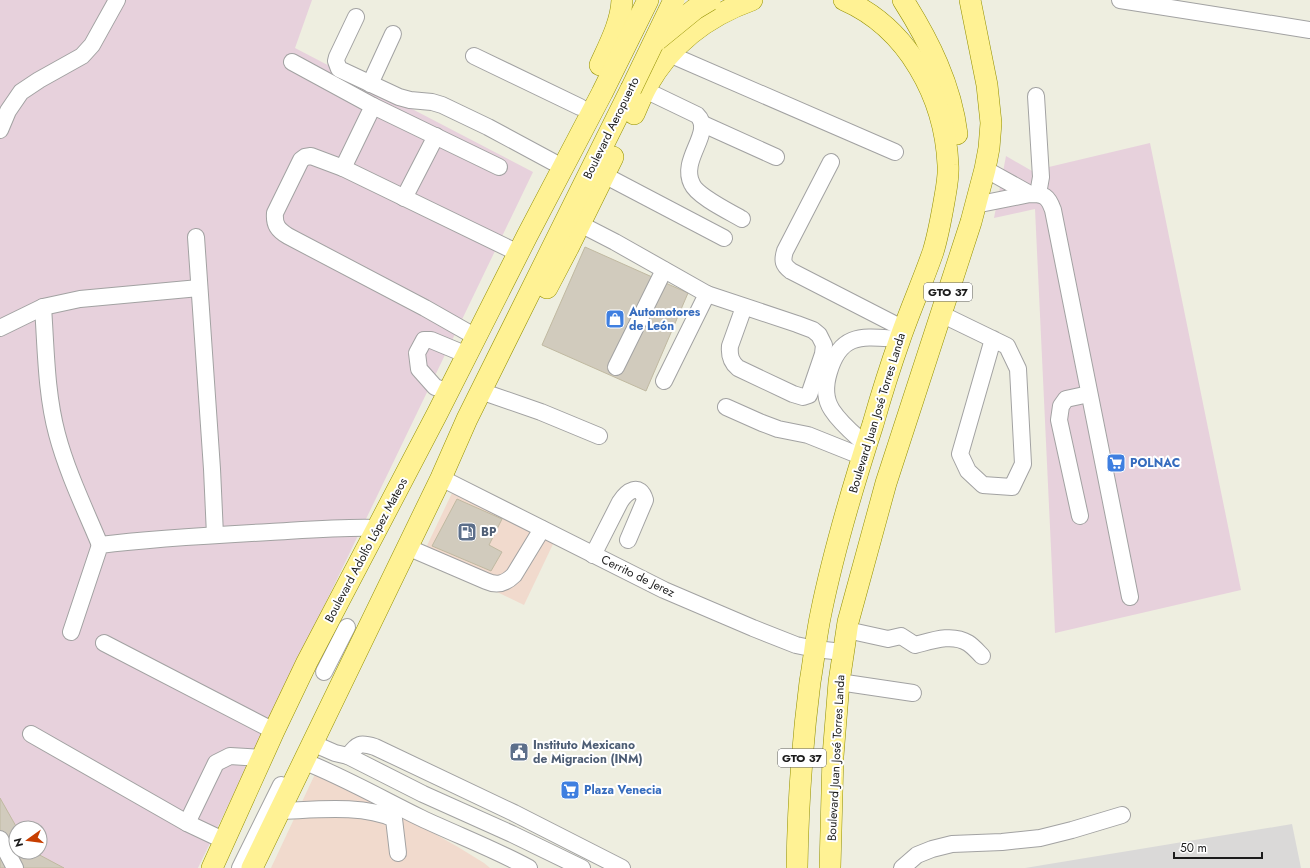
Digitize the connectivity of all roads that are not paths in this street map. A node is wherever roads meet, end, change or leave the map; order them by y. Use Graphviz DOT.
graph roads {
  1 [pos="117,0"];
  2 [pos="648,0"];
  3 [pos="656,0"];
  4 [pos="669,0"];
  5 [pos="674,0"];
  6 [pos="710,0"];
  7 [pos="752,0"];
  8 [pos="844,0"];
  9 [pos="903,0"];
  10 [pos="958,0"];
  11 [pos="970,0"];
  12 [pos="1120,0"];
  13 [pos="624,2"];
  14 [pos="356,17"];
  15 [pos="1310,30"];
  16 [pos="393,34"];
  17 [pos="661,49"];
  18 [pos="474,56"];
  19 [pos="292,62"];
  20 [pos="370,84"];
  21 [pos="987,85"];
  22 [pos="646,88"];
  23 [pos="1036,96"];
  24 [pos="373,106"];
  25 [pos="580,106"];
  26 [pos="703,124"];
  27 [pos="0,130"];
  28 [pos="436,136"];
  29 [pos="895,152"];
  30 [pos="776,157"];
  31 [pos="553,162"];
  32 [pos="831,162"];
  33 [pos="499,167"];
  34 [pos="343,168"];
  35 [pos="985,169"];
  36 [pos="604,175"];
  37 [pos="1034,194"];
  38 [pos="404,198"];
  39 [pos="975,205"];
  40 [pos="742,219"];
  41 [pos="580,224"];
  42 [pos="939,228"];
  43 [pos="196,237"];
  44 [pos="724,238"];
  45 [pos="537,248"];
  46 [pos="510,249"];
  47 [pos="664,270"];
  48 [pos="199,288"];
  49 [pos="707,294"];
  50 [pos="43,307"];
  51 [pos="744,307"];
  52 [pos="941,314"];
  53 [pos="0,328"];
  54 [pos="902,334"];
  55 [pos="993,339"];
  56 [pos="465,342"];
  57 [pos="616,367"];
  58 [pos="664,381"];
  59 [pos="444,390"];
  60 [pos="489,394"];
  61 [pos="1090,394"];
  62 [pos="726,407"];
  63 [pos="438,414"];
  64 [pos="467,419"];
  65 [pos="599,436"];
  66 [pos="864,451"];
  67 [pos="441,478"];
  68 [pos="1080,516"];
  69 [pos="376,528"];
  70 [pos="542,529"];
  71 [pos="215,535"];
  72 [pos="628,540"];
  73 [pos="100,545"];
  74 [pos="407,547"];
  75 [pos="593,555"];
  76 [pos="1130,597"];
  77 [pos="347,627"];
  78 [pos="847,630"];
  79 [pos="71,632"];
  80 [pos="104,643"];
  81 [pos="815,649"];
  82 [pos="843,652"];
  83 [pos="982,656"];
  84 [pos="324,672"];
  85 [pos="839,682"];
  86 [pos="913,693"];
  87 [pos="274,731"];
  88 [pos="30,734"];
  89 [pos="308,752"];
  90 [pos="348,756"];
  91 [pos="262,758"];
  92 [pos="423,794"];
  93 [pos="279,811"];
  94 [pos="396,813"];
  95 [pos="413,814"];
  96 [pos="1122,815"];
  97 [pos="521,816"];
  98 [pos="187,823"];
  99 [pos="512,834"];
  100 [pos="0,839"];
  101 [pos="225,841"];
  102 [pos="501,852"];
  103 [pos="398,853"];
  104 [pos="15,868"];
  105 [pos="212,868"];
  106 [pos="240,868"];
  107 [pos="252,868"];
  108 [pos="529,868"];
  109 [pos="582,868"];
  110 [pos="622,868"];
  111 [pos="797,868"];
  112 [pos="830,868"];
  113 [pos="902,868"];
  1 -- 27 [label="street"];
  2 -- 45 [label="main road, Boulevard Aeropuerto"];
  3 -- 45 [label="street"];
  4 -- 22 [label="main road"];
  4 -- 45 [label="street"];
  5 -- 17 [label="main road, Boulevard Aeropuerto, bridge"];
  6 -- 17 [label="main road, bridge"];
  7 -- 17 [label="main road"];
  8 -- 42 [label="main road, Boulevard Juan José Torres Landa / GTO 37"];
  9 -- 42 [label="main road"];
  10 -- 21 [label="main road"];
  11 -- 21 [label="main road, Boulevard Juan José Torres Landa / GTO 37"];
  12 -- 15 [label="street"];
  13 -- 25 [label="main road"];
  14 -- 20 [label="street"];
  16 -- 20 [label="street"];
  17 -- 22 [label="main road"];
  17 -- 29 [label="street"];
  17 -- 45 [label="main road, Boulevard Aeropuerto, bridge"];
  18 -- 25 [label="street"];
  19 -- 24 [label="street"];
  20 -- 31 [label="street"];
  21 -- 35 [label="main road, Boulevard Juan José Torres Landa / GTO 37"];
  22 -- 26 [label="street"];
  22 -- 36 [label="main road"];
  23 -- 37 [label="street"];
  24 -- 28 [label="street"];
  24 -- 34 [label="street"];
  25 -- 31 [label="main road"];
  26 -- 30 [label="street"];
  26 -- 40 [label="street"];
  28 -- 33 [label="street"];
  28 -- 38 [label="street"];
  31 -- 46 [label="main road"];
  32 -- 54 [label="street"];
  34 -- 38 [label="street"];
  34 -- 56 [label="street"];
  35 -- 37 [label="street"];
  35 -- 39 [label="main road, Boulevard Juan José Torres Landa / GTO 37"];
  36 -- 41 [label="main road"];
  36 -- 44 [label="street"];
  37 -- 39 [label="street"];
  37 -- 61 [label="street"];
  38 -- 46 [label="street"];
  39 -- 52 [label="main road, Boulevard Juan José Torres Landa / GTO 37"];
  41 -- 47 [label="street"];
  41 -- 60 [label="main road"];
  42 -- 54 [label="main road, Boulevard Juan José Torres Landa / GTO 37"];
  43 -- 48 [label="street"];
  45 -- 63 [label="main road, Boulevard Adolfo López Mateos"];
  45 -- 64 [label="main road"];
  45 -- 106 [label="street"];
  46 -- 56 [label="main road"];
  47 -- 49 [label="street"];
  47 -- 57 [label="street"];
  48 -- 50 [label="street"];
  48 -- 71 [label="street"];
  49 -- 51 [label="street"];
  49 -- 58 [label="street"];
  50 -- 53 [label="street"];
  50 -- 73 [label="street"];
  51 -- 51 [label="street"];
  52 -- 55 [label="street"];
  52 -- 78 [label="main road, Boulevard Juan José Torres Landa / GTO 37"];
  54 -- 66 [label="main road, Boulevard Juan José Torres Landa / GTO 37"];
  54 -- 66 [label="street"];
  55 -- 55 [label="street"];
  56 -- 59 [label="main road"];
  56 -- 59 [label="street"];
  59 -- 63 [label="main road"];
  60 -- 64 [label="main road"];
  60 -- 65 [label="street"];
  61 -- 68 [label="street"];
  61 -- 76 [label="street"];
  62 -- 66 [label="street"];
  63 -- 69 [label="main road, Boulevard Adolfo López Mateos"];
  64 -- 67 [label="main road"];
  66 -- 81 [label="main road, Boulevard Juan José Torres Landa / GTO 37"];
  67 -- 70 [label="street, Cerrito de Jerez"];
  67 -- 74 [label="main road"];
  69 -- 71 [label="street"];
  69 -- 87 [label="main road, Boulevard Adolfo López Mateos"];
  70 -- 74 [label="street"];
  70 -- 75 [label="street, Cerrito de Jerez"];
  71 -- 73 [label="street"];
  72 -- 75 [label="street"];
  73 -- 79 [label="street"];
  74 -- 89 [label="main road"];
  75 -- 81 [label="street, Cerrito de Jerez"];
  77 -- 84 [label="street"];
  78 -- 82 [label="main road, Boulevard Juan José Torres Landa / GTO 37"];
  78 -- 83 [label="street"];
  80 -- 87 [label="street"];
  81 -- 82 [label="street, Cerrito de Jerez"];
  81 -- 111 [label="main road, Boulevard Juan José Torres Landa / GTO 37"];
  82 -- 85 [label="main road, Boulevard Juan José Torres Landa / GTO 37"];
  85 -- 86 [label="street"];
  85 -- 112 [label="main road, Boulevard Juan José Torres Landa / GTO 37"];
  87 -- 91 [label="main road, Boulevard Adolfo López Mateos"];
  88 -- 98 [label="street"];
  89 -- 90 [label="street"];
  89 -- 93 [label="main road"];
  89 -- 94 [label="street"];
  90 -- 92 [label="street"];
  90 -- 97 [label="street"];
  91 -- 98 [label="street"];
  91 -- 101 [label="main road, Boulevard Adolfo López Mateos"];
  92 -- 95 [label="street"];
  92 -- 99 [label="street"];
  93 -- 94 [label="street"];
  93 -- 107 [label="main road"];
  94 -- 95 [label="street"];
  94 -- 103 [label="street"];
  95 -- 102 [label="street"];
  96 -- 113 [label="street"];
  97 -- 99 [label="street"];
  97 -- 110 [label="street"];
  98 -- 101 [label="street"];
  99 -- 102 [label="street"];
  99 -- 109 [label="street"];
  100 -- 104 [label="street"];
  101 -- 105 [label="main road, Boulevard Adolfo López Mateos"];
  102 -- 108 [label="street"];
}
